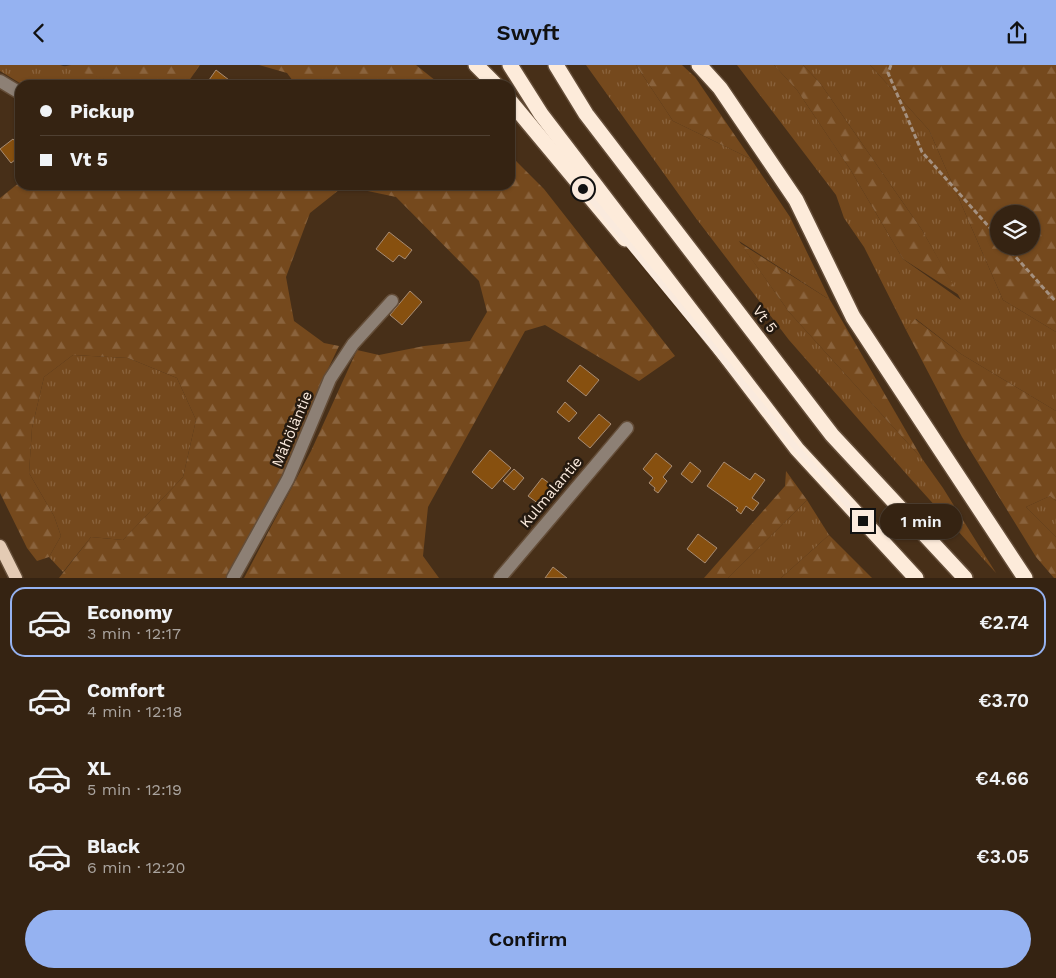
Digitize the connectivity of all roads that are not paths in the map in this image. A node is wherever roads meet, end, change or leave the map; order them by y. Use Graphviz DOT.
graph roads {
  1 [pos="476,65"];
  2 [pos="510,65"];
  3 [pos="556,65"];
  4 [pos="698,65"];
  5 [pos="491,80"];
  6 [pos="0,81"];
  7 [pos="15,90"];
  8 [pos="515,107"];
  9 [pos="392,301"];
  10 [pos="627,428"];
  11 [pos="797,449"];
  12 [pos="0,546"];
  13 [pos="16,578"];
  14 [pos="233,578"];
  15 [pos="500,578"];
  16 [pos="916,578"];
  17 [pos="965,578"];
  18 [pos="1025,578"];
  1 -- 5 [label="highway"];
  2 -- 11 [label="highway"];
  3 -- 17 [label="highway, Vt 5"];
  4 -- 18 [label="highway"];
  6 -- 7 [label="street"];
  8 -- 11 [label="highway"];
  9 -- 14 [label="street, Mähöläntie"];
  10 -- 15 [label="street, Kulmalantie"];
  11 -- 16 [label="highway"];
  12 -- 13 [label="main road"];
}
